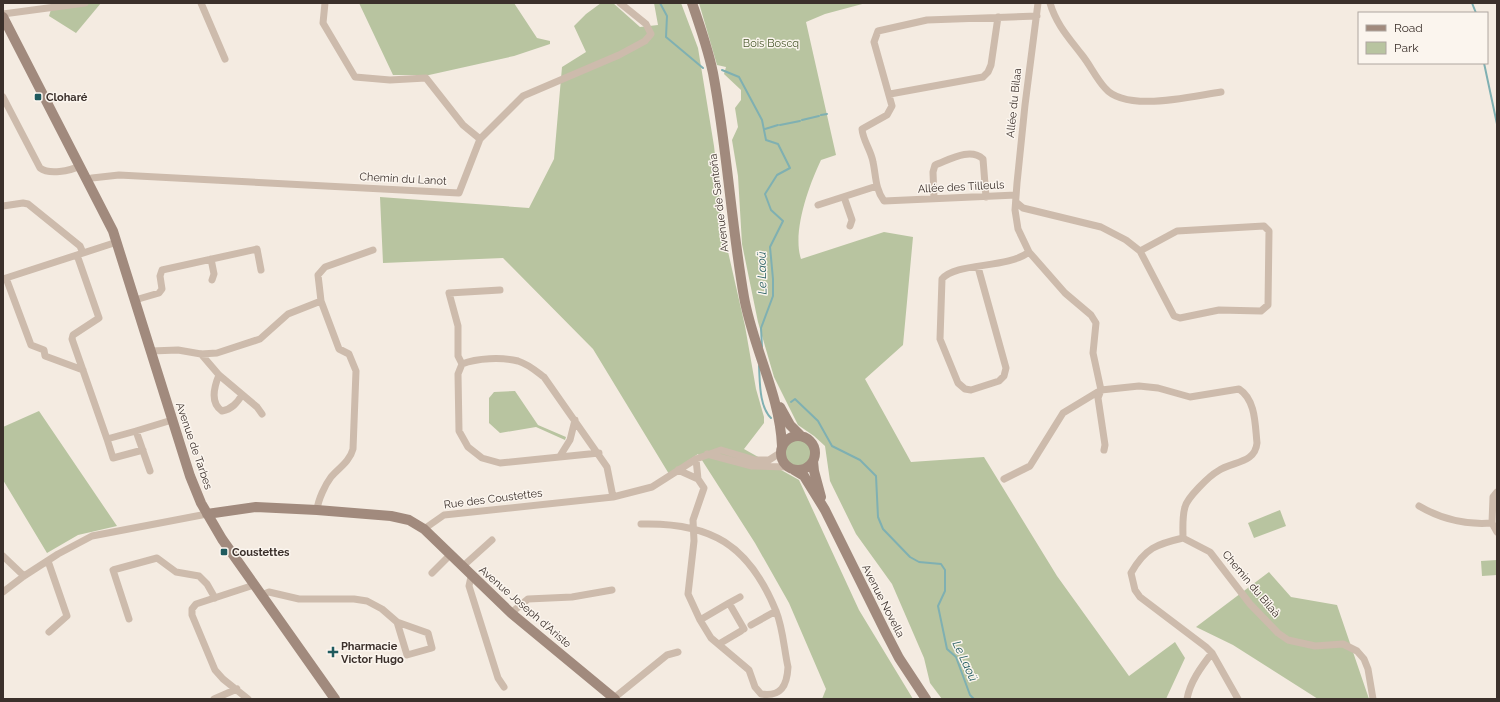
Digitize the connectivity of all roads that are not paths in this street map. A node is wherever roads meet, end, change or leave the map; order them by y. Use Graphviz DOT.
graph roads {
  1 [pos="85,3"];
  2 [pos="201,3"];
  3 [pos="325,3"];
  4 [pos="620,3"];
  5 [pos="692,3"];
  6 [pos="1050,3"];
  7 [pos="1039,4"];
  8 [pos="3,14"];
  9 [pos="1037,16"];
  10 [pos="3,17"];
  11 [pos="998,17"];
  12 [pos="225,59"];
  13 [pos="1221,92"];
  14 [pos="890,94"];
  15 [pos="3,97"];
  16 [pos="480,139"];
  17 [pos="84,173"];
  18 [pos="877,186"];
  19 [pos="844,197"];
  20 [pos="986,197"];
  21 [pos="934,199"];
  22 [pos="1017,199"];
  23 [pos="818,205"];
  24 [pos="3,206"];
  25 [pos="850,226"];
  26 [pos="116,242"];
  27 [pos="373,250"];
  28 [pos="1140,251"];
  29 [pos="1029,252"];
  30 [pos="80,254"];
  31 [pos="211,260"];
  32 [pos="978,267"];
  33 [pos="261,270"];
  34 [pos="5,279"];
  35 [pos="212,280"];
  36 [pos="500,290"];
  37 [pos="135,300"];
  38 [pos="321,301"];
  39 [pos="151,351"];
  40 [pos="201,354"];
  41 [pos="462,364"];
  42 [pos="83,370"];
  43 [pos="219,375"];
  44 [pos="1101,390"];
  45 [pos="242,395"];
  46 [pos="774,398"];
  47 [pos="262,414"];
  48 [pos="172,420"];
  49 [pos="575,420"];
  50 [pos="136,430"];
  51 [pos="800,436"];
  52 [pos="107,439"];
  53 [pos="143,450"];
  54 [pos="781,450"];
  55 [pos="1104,450"];
  56 [pos="598,453"];
  57 [pos="707,454"];
  58 [pos="560,456"];
  59 [pos="696,459"];
  60 [pos="813,461"];
  61 [pos="790,468"];
  62 [pos="678,470"];
  63 [pos="150,471"];
  64 [pos="698,479"];
  65 [pos="1004,479"];
  66 [pos="1497,492"];
  67 [pos="613,497"];
  68 [pos="1419,506"];
  69 [pos="317,510"];
  70 [pos="825,510"];
  71 [pos="207,514"];
  72 [pos="1492,523"];
  73 [pos="641,524"];
  74 [pos="424,529"];
  75 [pos="694,529"];
  76 [pos="1497,532"];
  77 [pos="1183,538"];
  78 [pos="492,540"];
  79 [pos="450,555"];
  80 [pos="3,556"];
  81 [pos="48,561"];
  82 [pos="462,567"];
  83 [pos="432,573"];
  84 [pos="24,576"];
  85 [pos="471,576"];
  86 [pos="254,585"];
  87 [pos="612,590"];
  88 [pos="3,592"];
  89 [pos="261,595"];
  90 [pos="740,597"];
  91 [pos="215,598"];
  92 [pos="729,603"];
  93 [pos="776,611"];
  94 [pos="511,613"];
  95 [pos="129,619"];
  96 [pos="700,620"];
  97 [pos="397,622"];
  98 [pos="751,625"];
  99 [pos="49,632"];
  100 [pos="719,644"];
  101 [pos="678,652"];
  102 [pos="1212,654"];
  103 [pos="504,687"];
  104 [pos="237,689"];
  105 [pos="614,698"];
  106 [pos="214,699"];
  107 [pos="248,699"];
  108 [pos="335,699"];
  109 [pos="926,699"];
  110 [pos="1187,699"];
  111 [pos="1238,699"];
  112 [pos="1373,699"];
  1 -- 8 [label="street"];
  2 -- 12 [label="street"];
  3 -- 16 [label="street"];
  4 -- 16 [label="street, Chemin du Lanot"];
  5 -- 46 [label="street, Avenue de Santoña"];
  6 -- 13 [label="street"];
  7 -- 9 [label="street, Allée du Bilaa"];
  9 -- 11 [label="street"];
  9 -- 22 [label="street, Allée du Bilaa"];
  10 -- 17 [label="street, Avenue de Tarbes"];
  11 -- 14 [label="street"];
  11 -- 14 [label="street"];
  14 -- 18 [label="street"];
  15 -- 17 [label="street"];
  16 -- 17 [label="street, Chemin du Lanot"];
  17 -- 26 [label="street, Avenue de Tarbes"];
  18 -- 19 [label="street"];
  18 -- 21 [label="street, Allée des Tilleuls"];
  19 -- 23 [label="street"];
  19 -- 25 [label="street"];
  20 -- 21 [label="street, Allée des Tilleuls"];
  20 -- 21 [label="street"];
  20 -- 22 [label="street, Allée des Tilleuls"];
  22 -- 28 [label="street"];
  22 -- 29 [label="street, Allée du Bilaa"];
  24 -- 30 [label="street"];
  26 -- 30 [label="street"];
  26 -- 37 [label="street, Avenue de Tarbes"];
  27 -- 38 [label="street"];
  28 -- 28 [label="street"];
  29 -- 32 [label="street"];
  29 -- 44 [label="street, Allée du Bilaa"];
  30 -- 34 [label="street"];
  30 -- 42 [label="street"];
  31 -- 33 [label="street"];
  31 -- 35 [label="street"];
  31 -- 37 [label="street"];
  32 -- 32 [label="street"];
  34 -- 42 [label="street"];
  36 -- 41 [label="street"];
  37 -- 39 [label="street, Avenue de Tarbes"];
  38 -- 40 [label="street"];
  38 -- 69 [label="street"];
  39 -- 40 [label="street"];
  39 -- 48 [label="street, Avenue de Tarbes"];
  40 -- 43 [label="street"];
  41 -- 49 [label="street"];
  41 -- 58 [label="street"];
  42 -- 52 [label="street"];
  43 -- 45 [label="street"];
  43 -- 45 [label="street"];
  44 -- 55 [label="street, Allée du Bilaa"];
  44 -- 65 [label="street"];
  44 -- 77 [label="street"];
  45 -- 47 [label="street"];
  46 -- 51 [label="street, Avenue de Santoña"];
  46 -- 54 [label="street, Avenue de Santoña"];
  48 -- 50 [label="street"];
  48 -- 71 [label="street, Avenue de Tarbes"];
  49 -- 56 [label="street"];
  49 -- 58 [label="street"];
  50 -- 52 [label="street"];
  50 -- 53 [label="street"];
  51 -- 54 [label="street"];
  51 -- 60 [label="street"];
  52 -- 53 [label="street"];
  53 -- 63 [label="street"];
  54 -- 57 [label="street, Rue des Coustettes"];
  54 -- 61 [label="street"];
  56 -- 58 [label="street"];
  56 -- 67 [label="street"];
  57 -- 59 [label="street, Rue des Coustettes"];
  57 -- 61 [label="street"];
  59 -- 62 [label="street, Rue des Coustettes"];
  59 -- 64 [label="street"];
  60 -- 61 [label="street"];
  60 -- 70 [label="street, Avenue Novella"];
  61 -- 70 [label="street, Avenue Novella"];
  62 -- 64 [label="street"];
  62 -- 67 [label="street, Rue des Coustettes"];
  64 -- 75 [label="street"];
  66 -- 72 [label="street"];
  67 -- 74 [label="street, Rue des Coustettes"];
  68 -- 72 [label="street"];
  69 -- 71 [label="street"];
  69 -- 74 [label="street"];
  70 -- 109 [label="street, Avenue Novella"];
  71 -- 81 [label="street"];
  71 -- 86 [label="street, Avenue de Tarbes"];
  72 -- 76 [label="street"];
  73 -- 75 [label="street"];
  74 -- 79 [label="street, Avenue Joseph d'Ariste"];
  75 -- 93 [label="street"];
  75 -- 96 [label="street"];
  77 -- 102 [label="street"];
  77 -- 112 [label="street, Chemin du Bilaà"];
  78 -- 82 [label="street"];
  79 -- 82 [label="street, Avenue Joseph d'Ariste"];
  79 -- 83 [label="street"];
  80 -- 84 [label="street"];
  81 -- 84 [label="street"];
  81 -- 99 [label="street"];
  82 -- 85 [label="street, Avenue Joseph d'Ariste"];
  84 -- 88 [label="street"];
  85 -- 94 [label="street, Avenue Joseph d'Ariste"];
  85 -- 103 [label="street"];
  86 -- 89 [label="street, Avenue de Tarbes"];
  86 -- 91 [label="street"];
  87 -- 94 [label="street"];
  89 -- 97 [label="street"];
  89 -- 108 [label="street, Avenue de Tarbes"];
  90 -- 92 [label="street"];
  91 -- 95 [label="street"];
  91 -- 104 [label="street"];
  92 -- 96 [label="street"];
  92 -- 100 [label="street"];
  93 -- 98 [label="street"];
  93 -- 100 [label="street"];
  94 -- 105 [label="street, Avenue Joseph d'Ariste"];
  96 -- 100 [label="street"];
  97 -- 97 [label="street"];
  101 -- 105 [label="street"];
  102 -- 110 [label="street"];
  102 -- 111 [label="street"];
  104 -- 106 [label="street"];
  104 -- 107 [label="street"];
}
